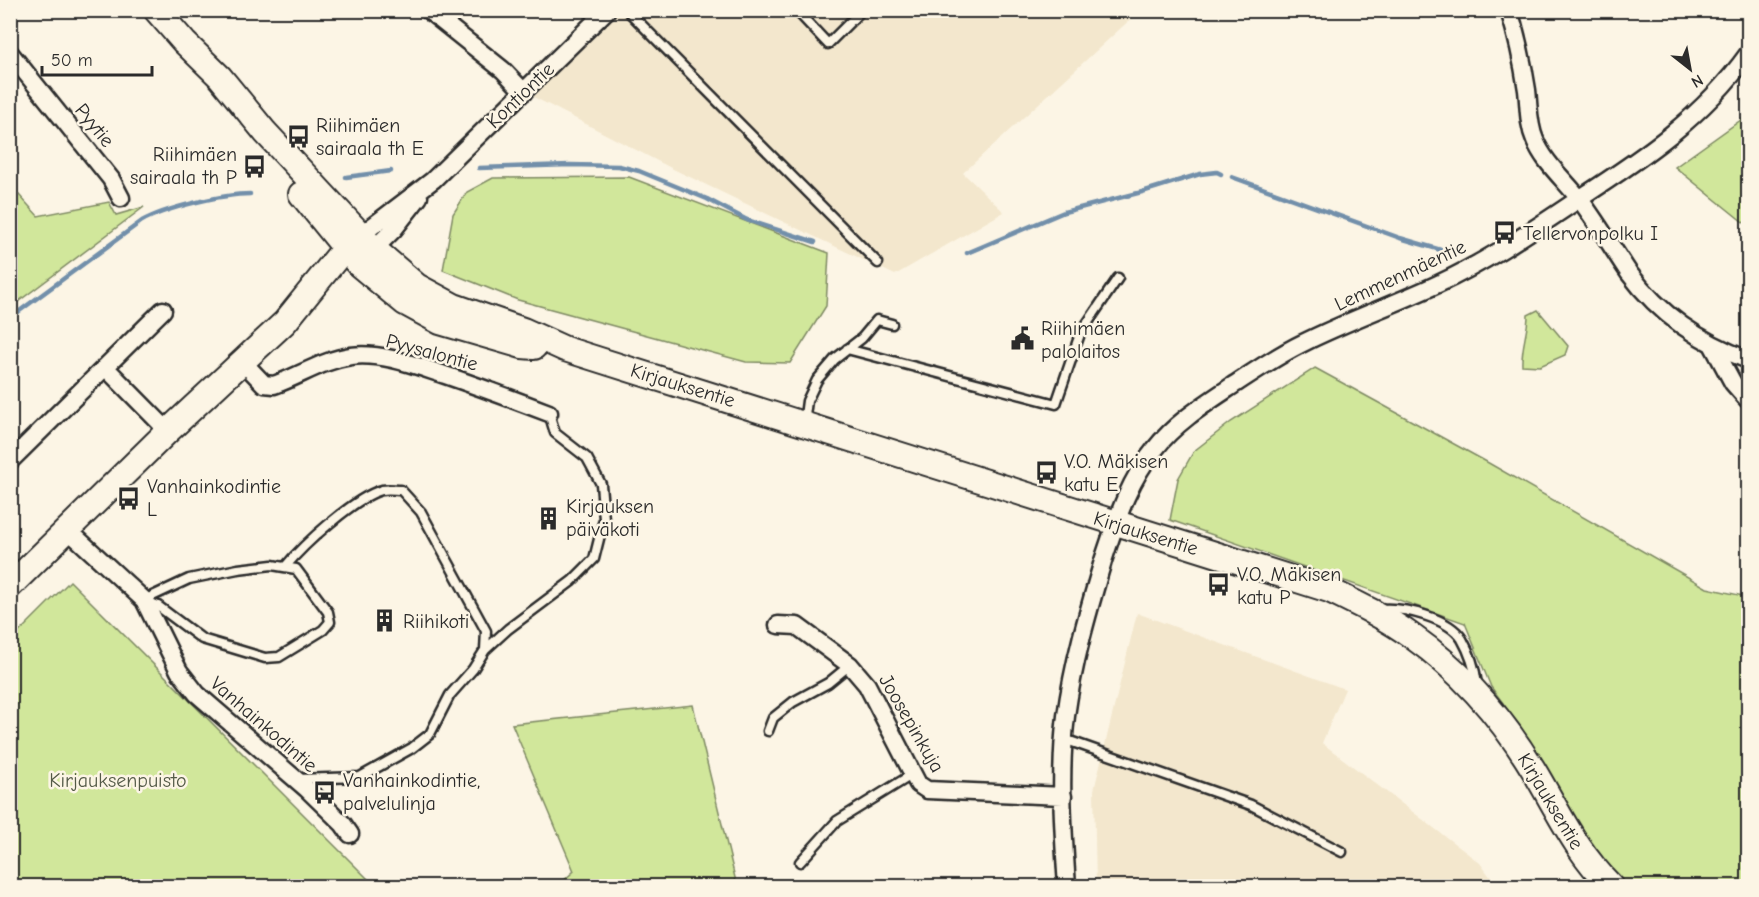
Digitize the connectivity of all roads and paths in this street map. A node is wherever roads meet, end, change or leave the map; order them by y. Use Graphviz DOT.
graph roads {
  1 [pos="156,10"];
  2 [pos="428,10"];
  3 [pos="608,10"];
  4 [pos="627,10"];
  5 [pos="796,10"];
  6 [pos="862,10"];
  7 [pos="1509,10"];
  8 [pos="10,53"];
  9 [pos="1749,54"];
  10 [pos="524,92"];
  11 [pos="121,198"];
  12 [pos="1579,199"];
  13 [pos="360,249"];
  14 [pos="878,263"];
  15 [pos="1118,278"];
  16 [pos="163,310"];
  17 [pos="892,324"];
  18 [pos="1713,346"];
  19 [pos="847,349"];
  20 [pos="1749,360"];
  21 [pos="242,361"];
  22 [pos="105,367"];
  23 [pos="1749,400"];
  24 [pos="549,413"];
  25 [pos="804,423"];
  26 [pos="168,431"];
  27 [pos="10,461"];
  28 [pos="1115,523"];
  29 [pos="68,530"];
  30 [pos="285,567"];
  31 [pos="10,586"];
  32 [pos="144,600"];
  33 [pos="778,625"];
  34 [pos="485,650"];
  35 [pos="850,665"];
  36 [pos="768,731"];
  37 [pos="1064,739"];
  38 [pos="913,774"];
  39 [pos="293,779"];
  40 [pos="1063,796"];
  41 [pos="350,834"];
  42 [pos="1342,852"];
  43 [pos="800,862"];
  44 [pos="1067,886"];
  45 [pos="1611,886"];
  1 -- 13 [label="street, Kirjauksentie"];
  2 -- 10 [label="street"];
  3 -- 10 [label="street, Kontiontie"];
  4 -- 14 [label="lane"];
  5 -- 6 [label="lane"];
  7 -- 12 [label="street"];
  8 -- 11 [label="street, Pyytie"];
  9 -- 12 [label="street, Lemmenmäentie"];
  10 -- 13 [label="street, Kontiontie"];
  12 -- 18 [label="street"];
  12 -- 28 [label="street, Lemmenmäentie"];
  13 -- 21 [label="street, Kontiontie"];
  13 -- 25 [label="street, Kirjauksentie"];
  15 -- 19 [label="lane"];
  16 -- 22 [label="street"];
  17 -- 19 [label="lane"];
  18 -- 20 [label="street"];
  18 -- 23 [label="street"];
  19 -- 25 [label="lane"];
  21 -- 24 [label="street, Pyysalontie"];
  21 -- 26 [label="street, Kontiontie"];
  22 -- 26 [label="street"];
  22 -- 27 [label="street"];
  24 -- 34 [label="lane"];
  25 -- 28 [label="street, Kirjauksentie"];
  26 -- 29 [label="street, Kontiontie"];
  28 -- 37 [label="street, Lemmenmäentie"];
  28 -- 45 [label="street, Kirjauksentie"];
  29 -- 31 [label="street, Kontiontie"];
  29 -- 32 [label="street, Vanhainkodintie"];
  30 -- 32 [label="lane"];
  30 -- 32 [label="lane"];
  30 -- 34 [label="lane"];
  32 -- 39 [label="street, Vanhainkodintie"];
  33 -- 35 [label="street, Joosepinkuja"];
  34 -- 39 [label="lane"];
  35 -- 36 [label="lane"];
  35 -- 38 [label="street, Joosepinkuja"];
  37 -- 40 [label="street, Lemmenmäentie"];
  37 -- 42 [label="lane"];
  38 -- 40 [label="street, Joosepinkuja"];
  38 -- 43 [label="lane"];
  39 -- 41 [label="street, Vanhainkodintie"];
  40 -- 44 [label="street, Lemmenmäentie"];
}
